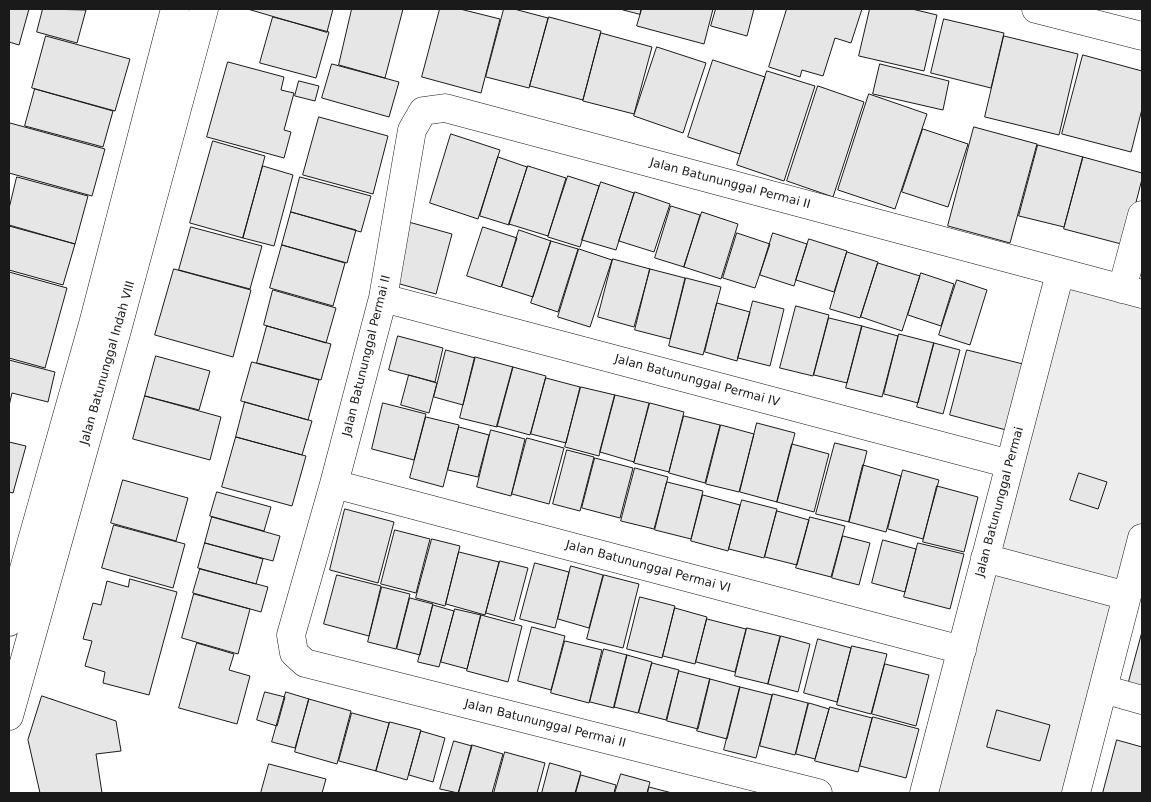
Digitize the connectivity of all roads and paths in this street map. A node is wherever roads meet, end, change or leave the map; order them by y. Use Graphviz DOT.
graph roads {
  1 [pos="175,9"];
  2 [pos="204,9"];
  3 [pos="1036,9"];
  4 [pos="1142,36"];
  5 [pos="1142,215"];
  6 [pos="1060,272"];
  7 [pos="1132,291"];
  8 [pos="383,298"];
  9 [pos="105,327"];
  10 [pos="1010,464"];
  11 [pos="334,484"];
  12 [pos="1142,538"];
  13 [pos="985,558"];
  14 [pos="1127,596"];
  15 [pos="9,622"];
  16 [pos="962,650"];
  17 [pos="1103,689"];
  18 [pos="1142,700"];
  19 [pos="9,716"];
  20 [pos="818,793"];
  21 [pos="924,793"];
  22 [pos="1076,793"];
  1 -- 9 [label="street, Jalan Batununggal Indah VIII"];
  2 -- 9 [label="street, Jalan Batununggal Indah VIII"];
  3 -- 4 [label="street"];
  5 -- 7 [label="street"];
  6 -- 7 [label="street"];
  6 -- 8 [label="street, Jalan Batununggal Permai II"];
  6 -- 10 [label="street, Jalan Batununggal Permai"];
  8 -- 10 [label="street, Jalan Batununggal Permai IV"];
  8 -- 11 [label="street, Jalan Batununggal Permai II"];
  9 -- 15 [label="street, Jalan Batununggal Indah VIII"];
  9 -- 19 [label="street, Jalan Batununggal Indah VIII"];
  10 -- 13 [label="street, Jalan Batununggal Permai"];
  11 -- 16 [label="street, Jalan Batununggal Permai VI"];
  11 -- 20 [label="street, Jalan Batununggal Permai II"];
  12 -- 14 [label="street"];
  13 -- 14 [label="street"];
  13 -- 16 [label="street, Jalan Batununggal Permai"];
  14 -- 17 [label="street"];
  16 -- 21 [label="street, Jalan Batununggal Permai"];
  17 -- 18 [label="street"];
  17 -- 22 [label="street"];
}
